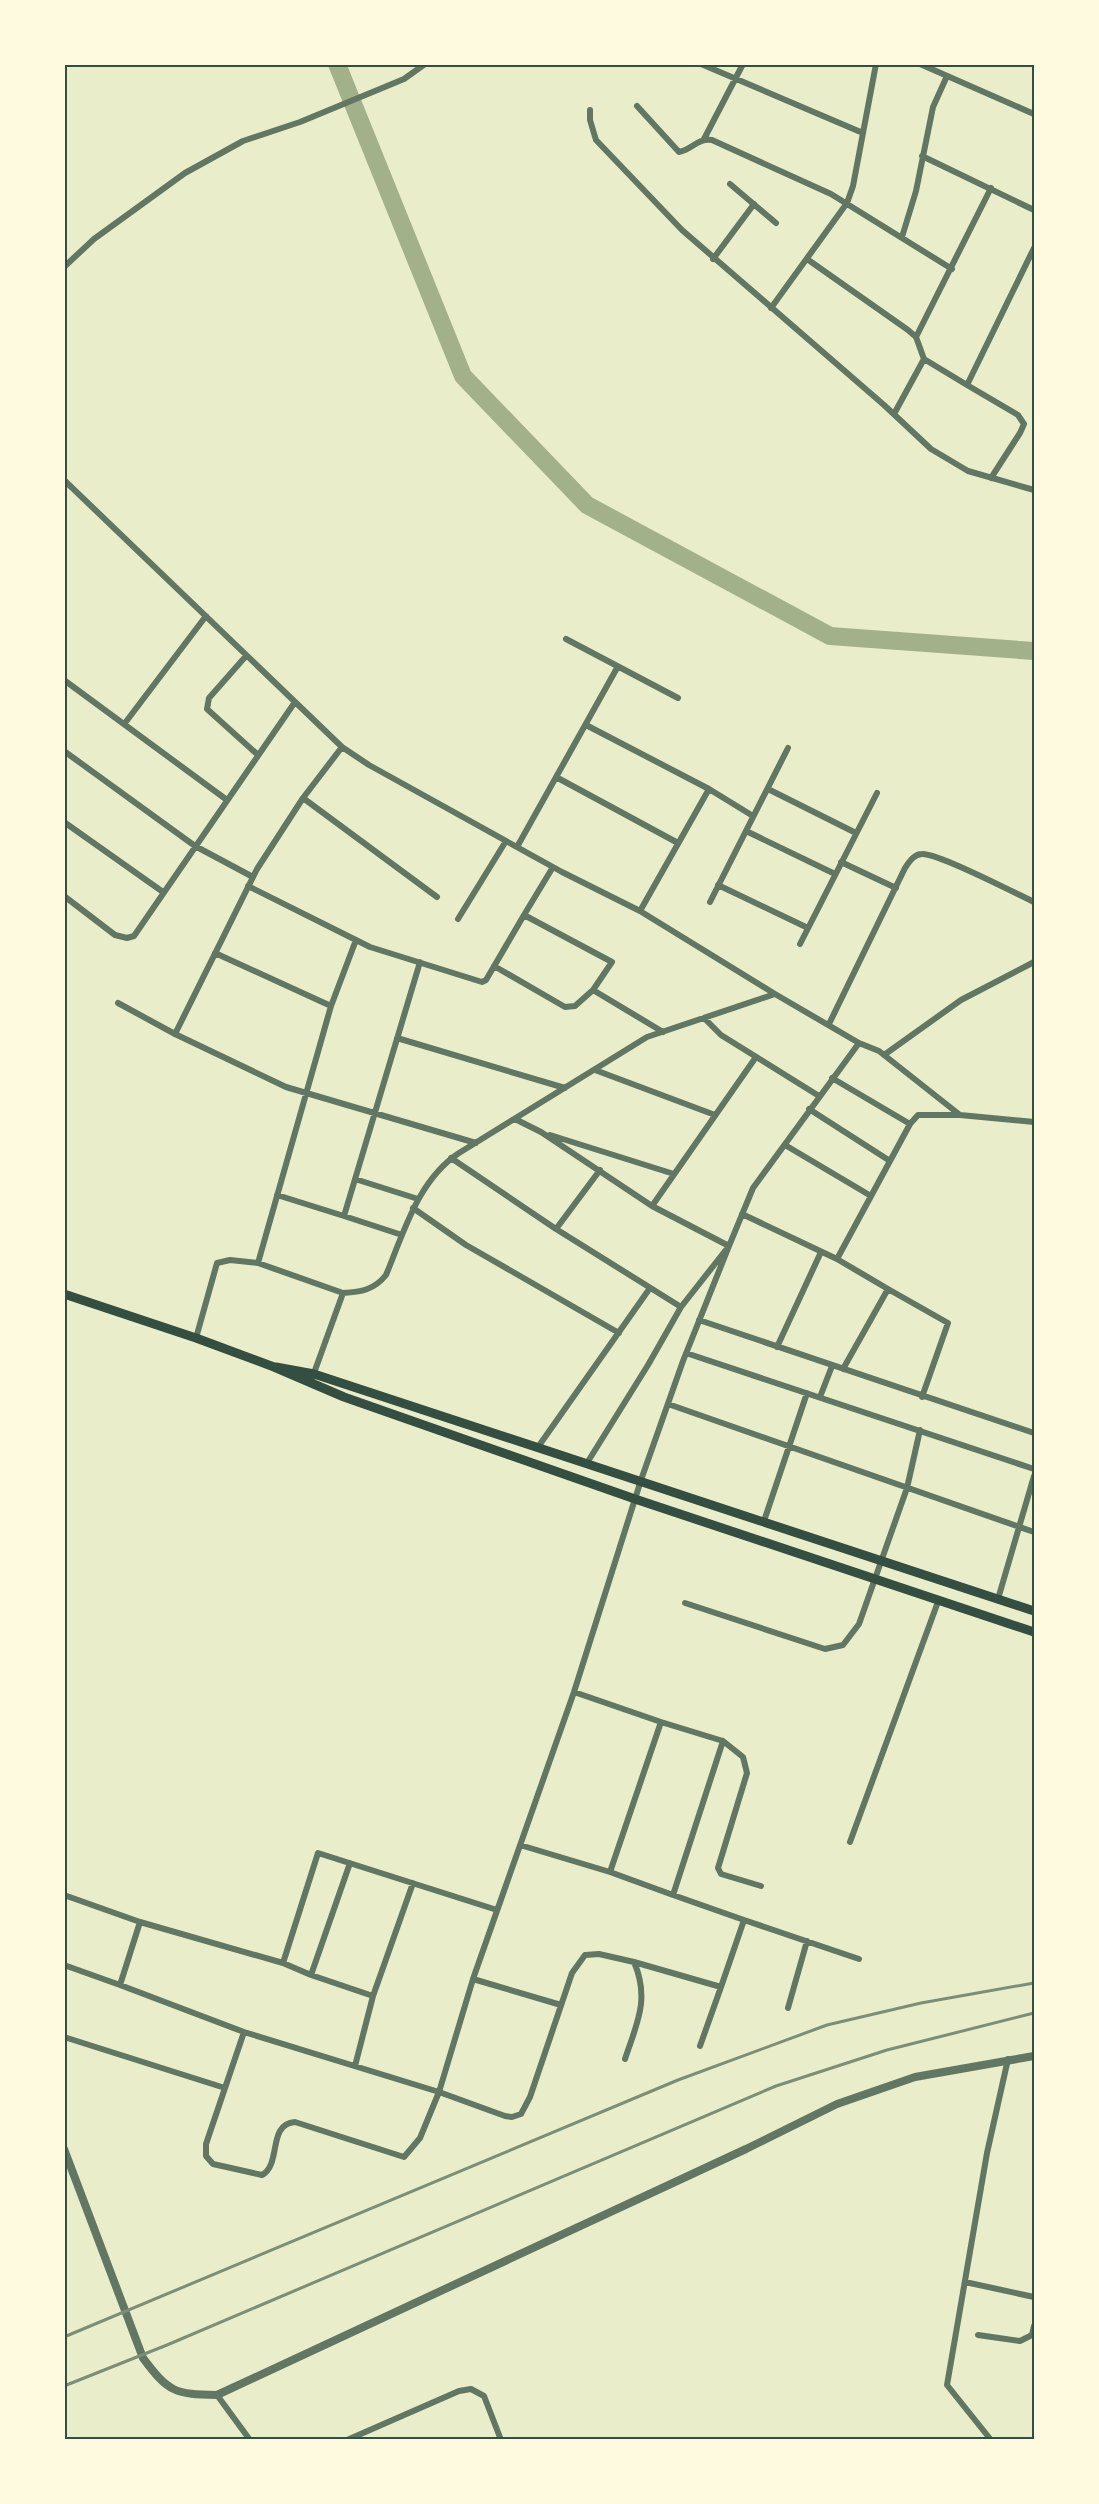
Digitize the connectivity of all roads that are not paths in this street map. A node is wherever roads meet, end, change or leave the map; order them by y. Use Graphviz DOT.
graph roads {
  1 [pos="425,64"];
  2 [pos="701,64"];
  3 [pos="743,64"];
  4 [pos="876,64"];
  5 [pos="920,64"];
  6 [pos="947,76"];
  7 [pos="735,80"];
  8 [pos="637,106"];
  9 [pos="590,111"];
  10 [pos="1035,114"];
  11 [pos="863,133"];
  12 [pos="704,139"];
  13 [pos="922,156"];
  14 [pos="730,184"];
  15 [pos="991,188"];
  16 [pos="847,203"];
  17 [pos="754,204"];
  18 [pos="1035,210"];
  19 [pos="776,223"];
  20 [pos="902,237"];
  21 [pos="1035,248"];
  22 [pos="713,259"];
  23 [pos="807,260"];
  24 [pos="64,267"];
  25 [pos="952,269"];
  26 [pos="771,308"];
  27 [pos="916,337"];
  28 [pos="924,359"];
  29 [pos="967,385"];
  30 [pos="894,414"];
  31 [pos="991,478"];
  32 [pos="64,480"];
  33 [pos="1035,490"];
  34 [pos="206,616"];
  35 [pos="566,639"];
  36 [pos="246,656"];
  37 [pos="617,668"];
  38 [pos="64,680"];
  39 [pos="678,698"];
  40 [pos="295,702"];
  41 [pos="124,723"];
  42 [pos="586,725"];
  43 [pos="342,747"];
  44 [pos="788,748"];
  45 [pos="64,751"];
  46 [pos="258,755"];
  47 [pos="556,777"];
  48 [pos="709,789"];
  49 [pos="768,789"];
  50 [pos="877,793"];
  51 [pos="303,798"];
  52 [pos="226,800"];
  53 [pos="753,816"];
  54 [pos="64,822"];
  55 [pos="746,831"];
  56 [pos="856,833"];
  57 [pos="506,841"];
  58 [pos="678,843"];
  59 [pos="195,846"];
  60 [pos="517,847"];
  61 [pos="841,862"];
  62 [pos="553,867"];
  63 [pos="835,874"];
  64 [pos="253,877"];
  65 [pos="718,885"];
  66 [pos="248,886"];
  67 [pos="896,888"];
  68 [pos="163,892"];
  69 [pos="64,896"];
  70 [pos="437,897"];
  71 [pos="710,902"];
  72 [pos="1035,902"];
  73 [pos="640,911"];
  74 [pos="524,915"];
  75 [pos="458,919"];
  76 [pos="808,928"];
  77 [pos="356,940"];
  78 [pos="800,944"];
  79 [pos="215,953"];
  80 [pos="420,962"];
  81 [pos="1035,962"];
  82 [pos="494,966"];
  83 [pos="593,990"];
  84 [pos="775,994"];
  85 [pos="118,1003"];
  86 [pos="331,1006"];
  87 [pos="704,1018"];
  88 [pos="830,1024"];
  89 [pos="663,1032"];
  90 [pos="175,1034"];
  91 [pos="397,1038"];
  92 [pos="859,1043"];
  93 [pos="884,1055"];
  94 [pos="756,1057"];
  95 [pos="595,1070"];
  96 [pos="832,1078"];
  97 [pos="565,1088"];
  98 [pos="306,1093"];
  99 [pos="819,1096"];
  100 [pos="809,1109"];
  101 [pos="374,1113"];
  102 [pos="715,1115"];
  103 [pos="960,1115"];
  104 [pos="515,1119"];
  105 [pos="1035,1122"];
  106 [pos="910,1124"];
  107 [pos="541,1132"];
  108 [pos="476,1143"];
  109 [pos="785,1145"];
  110 [pos="451,1158"];
  111 [pos="890,1161"];
  112 [pos="600,1170"];
  113 [pos="674,1174"];
  114 [pos="355,1179"];
  115 [pos="277,1195"];
  116 [pos="870,1196"];
  117 [pos="418,1199"];
  118 [pos="652,1206"];
  119 [pos="413,1208"];
  120 [pos="742,1214"];
  121 [pos="344,1216"];
  122 [pos="556,1229"];
  123 [pos="402,1234"];
  124 [pos="729,1246"];
  125 [pos="821,1252"];
  126 [pos="837,1259"];
  127 [pos="258,1263"];
  128 [pos="650,1288"];
  129 [pos="888,1289"];
  130 [pos="343,1293"];
  131 [pos="64,1294"];
  132 [pos="681,1307"];
  133 [pos="699,1320"];
  134 [pos="619,1333"];
  135 [pos="196,1338"];
  136 [pos="777,1347"];
  137 [pos="686,1353"];
  138 [pos="832,1366"];
  139 [pos="274,1367"];
  140 [pos="843,1369"];
  141 [pos="314,1374"];
  142 [pos="310,1384"];
  143 [pos="807,1393"];
  144 [pos="820,1397"];
  145 [pos="922,1397"];
  146 [pos="668,1404"];
  147 [pos="920,1430"];
  148 [pos="1035,1433"];
  149 [pos="790,1446"];
  150 [pos="538,1447"];
  151 [pos="587,1463"];
  152 [pos="1035,1469"];
  153 [pos="1035,1476"];
  154 [pos="641,1480"];
  155 [pos="907,1488"];
  156 [pos="635,1499"];
  157 [pos="764,1521"];
  158 [pos="1019,1527"];
  159 [pos="1035,1532"];
  160 [pos="882,1559"];
  161 [pos="875,1577"];
  162 [pos="939,1599"];
  163 [pos="998,1599"];
  164 [pos="686,1603"];
  165 [pos="1035,1611"];
  166 [pos="1035,1632"];
  167 [pos="574,1692"];
  168 [pos="661,1722"];
  169 [pos="723,1741"];
  170 [pos="850,1842"];
  171 [pos="520,1845"];
  172 [pos="350,1863"];
  173 [pos="610,1872"];
  174 [pos="413,1883"];
  175 [pos="761,1886"];
  176 [pos="64,1895"];
  177 [pos="673,1895"];
  178 [pos="497,1910"];
  179 [pos="744,1920"];
  180 [pos="140,1922"];
  181 [pos="807,1941"];
  182 [pos="859,1959"];
  183 [pos="634,1962"];
  184 [pos="283,1963"];
  185 [pos="64,1965"];
  186 [pos="311,1975"];
  187 [pos="473,1979"];
  188 [pos="120,1984"];
  189 [pos="721,1987"];
  190 [pos="373,1996"];
  191 [pos="561,2005"];
  192 [pos="788,2008"];
  193 [pos="244,2032"];
  194 [pos="64,2037"];
  195 [pos="700,2046"];
  196 [pos="1035,2056"];
  197 [pos="625,2059"];
  198 [pos="1008,2059"];
  199 [pos="355,2066"];
  200 [pos="225,2088"];
  201 [pos="439,2092"];
  202 [pos="64,2149"];
  203 [pos="965,2282"];
  204 [pos="1035,2297"];
  205 [pos="1035,2326"];
  206 [pos="978,2335"];
  207 [pos="217,2395"];
  208 [pos="250,2439"];
  209 [pos="347,2439"];
  210 [pos="501,2439"];
  211 [pos="991,2439"];
  1 -- 24 [label="street"];
  2 -- 7 [label="street"];
  3 -- 7 [label="street"];
  4 -- 11 [label="street"];
  5 -- 6 [label="street"];
  6 -- 10 [label="street"];
  6 -- 13 [label="street"];
  7 -- 11 [label="street"];
  7 -- 12 [label="street"];
  8 -- 12 [label="street"];
  9 -- 22 [label="street"];
  11 -- 16 [label="street"];
  12 -- 16 [label="street"];
  13 -- 15 [label="street"];
  13 -- 20 [label="street"];
  14 -- 17 [label="street"];
  15 -- 18 [label="street"];
  15 -- 25 [label="street"];
  16 -- 20 [label="street"];
  16 -- 23 [label="street"];
  17 -- 19 [label="street"];
  17 -- 22 [label="street"];
  20 -- 25 [label="street"];
  21 -- 29 [label="street"];
  22 -- 26 [label="street"];
  23 -- 26 [label="street"];
  23 -- 27 [label="street"];
  25 -- 27 [label="street"];
  26 -- 30 [label="street"];
  27 -- 28 [label="street"];
  28 -- 29 [label="street"];
  28 -- 30 [label="street"];
  29 -- 31 [label="street"];
  30 -- 31 [label="street"];
  31 -- 33 [label="street"];
  32 -- 34 [label="street"];
  34 -- 36 [label="street"];
  34 -- 41 [label="street"];
  35 -- 37 [label="street"];
  36 -- 40 [label="street"];
  36 -- 46 [label="street"];
  37 -- 39 [label="street"];
  37 -- 42 [label="street"];
  38 -- 41 [label="street"];
  40 -- 43 [label="street"];
  40 -- 46 [label="street"];
  41 -- 52 [label="street"];
  42 -- 47 [label="street"];
  42 -- 48 [label="street"];
  43 -- 51 [label="street"];
  43 -- 57 [label="street"];
  44 -- 49 [label="street"];
  45 -- 59 [label="street"];
  46 -- 52 [label="street"];
  47 -- 58 [label="street"];
  47 -- 60 [label="street"];
  48 -- 53 [label="street"];
  48 -- 58 [label="street"];
  49 -- 53 [label="street"];
  49 -- 56 [label="street"];
  50 -- 56 [label="street"];
  51 -- 64 [label="street"];
  51 -- 70 [label="street"];
  52 -- 59 [label="street"];
  53 -- 55 [label="street"];
  54 -- 68 [label="street"];
  55 -- 63 [label="street"];
  55 -- 65 [label="street"];
  56 -- 61 [label="street"];
  57 -- 60 [label="street"];
  57 -- 75 [label="street"];
  58 -- 73 [label="street"];
  59 -- 64 [label="street"];
  59 -- 68 [label="street"];
  60 -- 62 [label="street"];
  61 -- 63 [label="street"];
  61 -- 67 [label="street"];
  62 -- 73 [label="street"];
  62 -- 74 [label="street"];
  63 -- 76 [label="street"];
  64 -- 66 [label="street"];
  65 -- 71 [label="street"];
  65 -- 76 [label="street"];
  66 -- 77 [label="street"];
  66 -- 79 [label="street"];
  67 -- 72 [label="street"];
  67 -- 88 [label="street"];
  68 -- 69 [label="street"];
  73 -- 84 [label="street"];
  74 -- 82 [label="street"];
  74 -- 83 [label="street"];
  76 -- 78 [label="street"];
  77 -- 80 [label="street"];
  77 -- 86 [label="street"];
  79 -- 86 [label="street"];
  79 -- 90 [label="street"];
  80 -- 82 [label="street"];
  80 -- 91 [label="street"];
  81 -- 93 [label="street"];
  82 -- 83 [label="street"];
  83 -- 89 [label="street"];
  84 -- 87 [label="street"];
  84 -- 88 [label="street"];
  85 -- 90 [label="street"];
  86 -- 98 [label="street"];
  87 -- 89 [label="street"];
  87 -- 94 [label="street"];
  88 -- 92 [label="street"];
  89 -- 95 [label="street"];
  90 -- 98 [label="street"];
  91 -- 97 [label="street"];
  91 -- 101 [label="street"];
  92 -- 93 [label="street"];
  92 -- 96 [label="street"];
  93 -- 103 [label="street"];
  94 -- 99 [label="street"];
  94 -- 102 [label="street"];
  95 -- 97 [label="street"];
  95 -- 102 [label="street"];
  96 -- 99 [label="street"];
  96 -- 106 [label="street"];
  97 -- 104 [label="street"];
  98 -- 101 [label="street"];
  98 -- 115 [label="street"];
  99 -- 100 [label="street"];
  100 -- 109 [label="street"];
  100 -- 111 [label="street"];
  101 -- 108 [label="street"];
  101 -- 114 [label="street"];
  102 -- 113 [label="street"];
  103 -- 105 [label="street"];
  103 -- 106 [label="street"];
  104 -- 107 [label="street"];
  104 -- 108 [label="street"];
  106 -- 111 [label="street"];
  107 -- 112 [label="street"];
  107 -- 113 [label="street"];
  108 -- 110 [label="street"];
  109 -- 116 [label="street"];
  109 -- 120 [label="street"];
  110 -- 117 [label="street"];
  110 -- 122 [label="street"];
  111 -- 116 [label="street"];
  112 -- 118 [label="street"];
  112 -- 122 [label="street"];
  113 -- 118 [label="street"];
  114 -- 117 [label="street"];
  114 -- 121 [label="street"];
  115 -- 121 [label="street"];
  115 -- 127 [label="street"];
  116 -- 126 [label="street"];
  117 -- 119 [label="street"];
  118 -- 124 [label="street"];
  119 -- 123 [label="street"];
  119 -- 134 [label="street"];
  120 -- 124 [label="street"];
  120 -- 125 [label="street"];
  121 -- 123 [label="street"];
  122 -- 128 [label="street"];
  123 -- 130 [label="street"];
  124 -- 132 [label="street"];
  124 -- 133 [label="street"];
  125 -- 126 [label="street"];
  125 -- 136 [label="street"];
  126 -- 129 [label="street"];
  127 -- 130 [label="street"];
  127 -- 135 [label="street"];
  128 -- 132 [label="street"];
  128 -- 134 [label="street"];
  129 -- 140 [label="street"];
  129 -- 145 [label="street"];
  130 -- 141 [label="street"];
  131 -- 135 [label="main road"];
  132 -- 151 [label="street"];
  133 -- 136 [label="street"];
  133 -- 137 [label="street"];
  134 -- 150 [label="street"];
  135 -- 139 [label="main road"];
  136 -- 138 [label="street"];
  137 -- 143 [label="street"];
  137 -- 146 [label="street"];
  138 -- 140 [label="street"];
  138 -- 144 [label="street"];
  139 -- 141 [label="main road"];
  139 -- 142 [label="main road"];
  140 -- 145 [label="street"];
  141 -- 142 [label="street"];
  141 -- 150 [label="main road"];
  142 -- 156 [label="main road"];
  143 -- 144 [label="street"];
  143 -- 149 [label="street"];
  144 -- 147 [label="street"];
  145 -- 148 [label="street"];
  146 -- 149 [label="street"];
  146 -- 154 [label="street"];
  147 -- 152 [label="street"];
  147 -- 155 [label="street"];
  149 -- 155 [label="street"];
  149 -- 157 [label="street"];
  150 -- 151 [label="main road"];
  151 -- 154 [label="main road"];
  153 -- 158 [label="street"];
  154 -- 156 [label="street"];
  154 -- 157 [label="main road"];
  155 -- 158 [label="street"];
  155 -- 160 [label="street"];
  156 -- 161 [label="main road"];
  156 -- 167 [label="street"];
  157 -- 160 [label="main road"];
  158 -- 159 [label="street"];
  158 -- 163 [label="street"];
  160 -- 161 [label="street"];
  160 -- 163 [label="main road"];
  161 -- 162 [label="main road"];
  161 -- 164 [label="street"];
  162 -- 166 [label="main road"];
  162 -- 170 [label="street"];
  163 -- 165 [label="main road"];
  167 -- 168 [label="street"];
  167 -- 171 [label="street"];
  168 -- 169 [label="street"];
  168 -- 173 [label="street"];
  169 -- 175 [label="street"];
  169 -- 177 [label="street"];
  171 -- 173 [label="street"];
  171 -- 178 [label="street"];
  172 -- 174 [label="street"];
  172 -- 184 [label="street"];
  172 -- 186 [label="street"];
  173 -- 177 [label="street"];
  174 -- 178 [label="street"];
  174 -- 190 [label="street"];
  176 -- 180 [label="street"];
  177 -- 179 [label="street"];
  178 -- 187 [label="street"];
  179 -- 181 [label="street"];
  179 -- 189 [label="street"];
  180 -- 184 [label="street"];
  180 -- 188 [label="street"];
  181 -- 182 [label="street"];
  181 -- 192 [label="street"];
  183 -- 189 [label="street"];
  183 -- 191 [label="street"];
  183 -- 197 [label="street"];
  184 -- 186 [label="street"];
  185 -- 188 [label="street"];
  186 -- 190 [label="street"];
  187 -- 191 [label="street"];
  187 -- 201 [label="street"];
  188 -- 193 [label="street"];
  189 -- 195 [label="street"];
  190 -- 199 [label="street"];
  191 -- 201 [label="street"];
  193 -- 199 [label="street"];
  193 -- 200 [label="street"];
  194 -- 200 [label="street"];
  196 -- 198 [label="street"];
  198 -- 203 [label="street"];
  198 -- 207 [label="street"];
  199 -- 201 [label="street"];
  200 -- 201 [label="street"];
  202 -- 207 [label="street"];
  203 -- 204 [label="street"];
  203 -- 211 [label="street"];
  205 -- 206 [label="street"];
  207 -- 208 [label="street"];
  209 -- 210 [label="street"];
}
